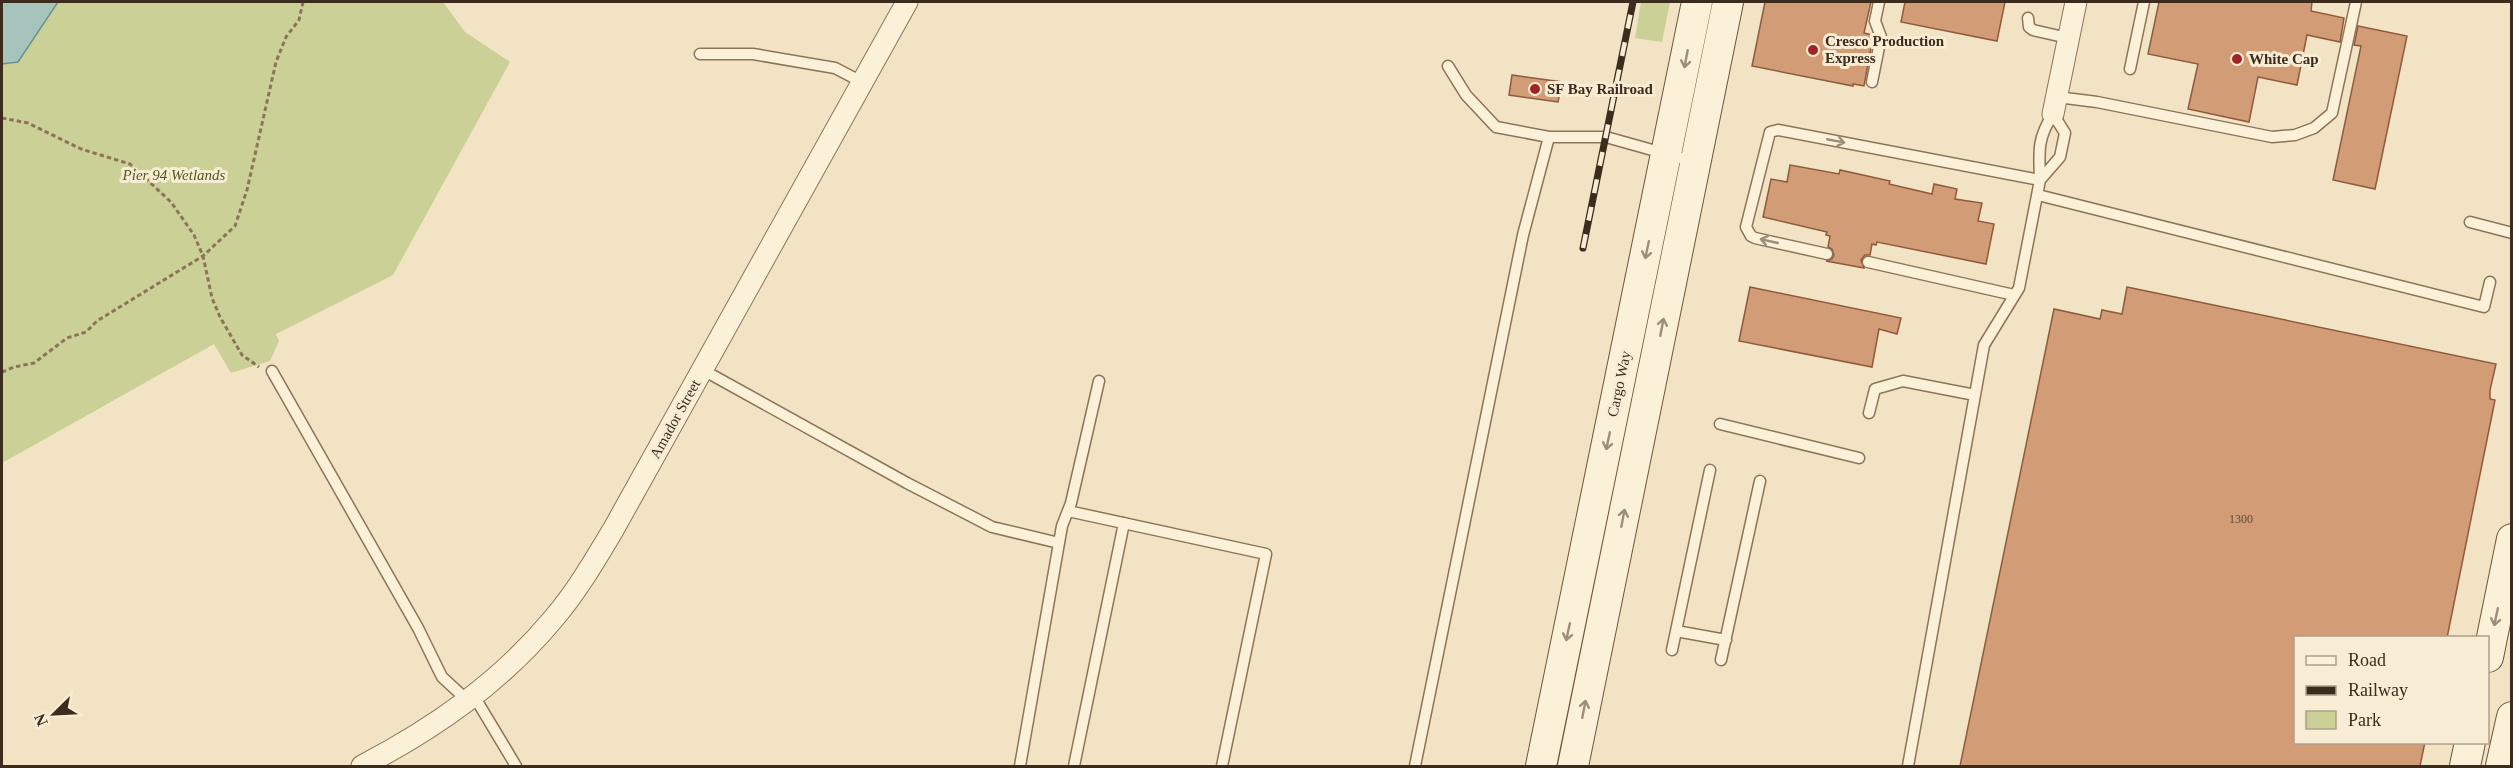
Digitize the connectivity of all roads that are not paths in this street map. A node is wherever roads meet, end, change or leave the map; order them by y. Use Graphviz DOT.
graph roads {
  1 [pos="907,2"];
  2 [pos="1697,2"];
  3 [pos="1728,2"];
  4 [pos="1879,2"];
  5 [pos="2076,2"];
  6 [pos="2144,2"];
  7 [pos="2356,2"];
  8 [pos="2028,18"];
  9 [pos="2068,38"];
  10 [pos="700,54"];
  11 [pos="1448,66"];
  12 [pos="2130,69"];
  13 [pos="862,82"];
  14 [pos="1872,82"];
  15 [pos="2055,106"];
  16 [pos="1548,137"];
  17 [pos="1666,154"];
  18 [pos="1695,162"];
  19 [pos="2040,180"];
  20 [pos="2037,195"];
  21 [pos="2470,222"];
  22 [pos="2511,233"];
  23 [pos="1827,254"];
  24 [pos="1868,262"];
  25 [pos="2490,282"];
  26 [pos="2014,295"];
  27 [pos="703,370"];
  28 [pos="272,371"];
  29 [pos="1099,381"];
  30 [pos="1975,395"];
  31 [pos="1869,413"];
  32 [pos="1720,424"];
  33 [pos="1859,458"];
  34 [pos="1710,470"];
  35 [pos="1760,481"];
  36 [pos="1068,511"];
  37 [pos="1124,523"];
  38 [pos="2511,540"];
  39 [pos="1059,543"];
  40 [pos="1676,631"];
  41 [pos="1726,640"];
  42 [pos="2489,647"];
  43 [pos="1672,650"];
  44 [pos="1721,660"];
  45 [pos="471,698"];
  46 [pos="2511,717"];
  47 [pos="2470,744"];
  48 [pos="362,766"];
  49 [pos="516,766"];
  50 [pos="1020,766"];
  51 [pos="1074,766"];
  52 [pos="1222,766"];
  53 [pos="1415,766"];
  54 [pos="1541,766"];
  55 [pos="1573,766"];
  56 [pos="1908,766"];
  57 [pos="2465,766"];
  58 [pos="2501,766"];
  1 -- 13 [label="street, Amador Street"];
  2 -- 17 [label="main road, Cargo Way, one-way"];
  3 -- 18 [label="main road, Cargo Way"];
  4 -- 14 [label="lane"];
  5 -- 9 [label="street"];
  6 -- 12 [label="lane"];
  7 -- 15 [label="lane"];
  8 -- 9 [label="lane"];
  9 -- 15 [label="street"];
  10 -- 13 [label="lane"];
  11 -- 16 [label="lane"];
  13 -- 27 [label="street, Amador Street"];
  15 -- 19 [label="lane"];
  15 -- 19 [label="lane"];
  16 -- 17 [label="lane"];
  16 -- 53 [label="lane"];
  17 -- 18 [label="lane"];
  17 -- 54 [label="main road, Cargo Way, one-way"];
  55 -- 18 [label="main road, Cargo Way, one-way"];
  19 -- 20 [label="lane"];
  23 -- 19 [label="lane, one-way"];
  20 -- 25 [label="lane"];
  20 -- 26 [label="lane"];
  21 -- 22 [label="lane"];
  24 -- 26 [label="lane"];
  26 -- 30 [label="lane"];
  27 -- 39 [label="lane"];
  27 -- 45 [label="street, Amador Street"];
  28 -- 45 [label="lane"];
  29 -- 36 [label="lane"];
  30 -- 31 [label="lane"];
  30 -- 56 [label="lane"];
  32 -- 33 [label="lane"];
  34 -- 40 [label="lane"];
  35 -- 41 [label="lane"];
  36 -- 37 [label="lane"];
  36 -- 39 [label="lane"];
  37 -- 51 [label="lane"];
  37 -- 52 [label="lane"];
  38 -- 42 [label="main road, one-way"];
  39 -- 50 [label="lane"];
  40 -- 41 [label="lane"];
  40 -- 43 [label="lane"];
  41 -- 44 [label="lane"];
  45 -- 48 [label="street, Amador Street"];
  45 -- 49 [label="lane"];
  46 -- 58 [label="main road"];
  47 -- 57 [label="main road"];
}
